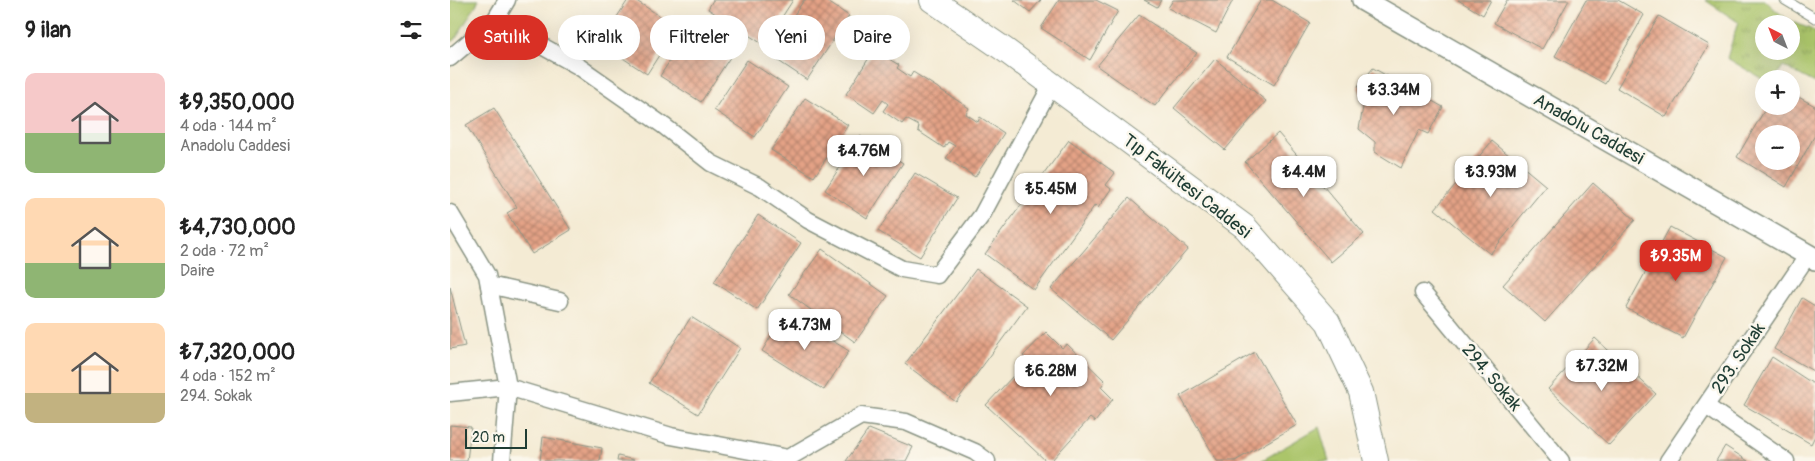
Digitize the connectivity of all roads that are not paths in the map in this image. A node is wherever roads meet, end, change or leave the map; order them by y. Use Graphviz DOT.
graph roads {
  1 [pos="507,0"];
  2 [pos="932,0"];
  3 [pos="1363,0"];
  4 [pos="1785,0"];
  5 [pos="498,15"];
  6 [pos="1815,18"];
  7 [pos="465,45"];
  8 [pos="548,49"];
  9 [pos="450,58"];
  10 [pos="1052,84"];
  11 [pos="450,214"];
  12 [pos="1811,257"];
  13 [pos="488,286"];
  14 [pos="1423,293"];
  15 [pos="560,301"];
  16 [pos="508,387"];
  17 [pos="450,393"];
  18 [pos="1706,406"];
  19 [pos="502,461"];
  20 [pos="987,461"];
  21 [pos="1376,461"];
  22 [pos="1561,461"];
  23 [pos="1668,461"];
  24 [pos="1786,461"];
  1 -- 5 [label="street"];
  2 -- 10 [label="main road, Tıp Fakültesi Caddesi"];
  3 -- 12 [label="street, Anadolu Caddesi"];
  4 -- 6 [label="lane"];
  7 -- 9 [label="street"];
  8 -- 10 [label="street"];
  10 -- 21 [label="main road, Tıp Fakültesi Caddesi"];
  11 -- 13 [label="street"];
  12 -- 18 [label="street, 293. Sokak"];
  13 -- 15 [label="street"];
  13 -- 16 [label="street"];
  14 -- 22 [label="street, 294. Sokak"];
  16 -- 17 [label="street"];
  16 -- 19 [label="street"];
  16 -- 20 [label="street"];
  18 -- 23 [label="street, 293. Sokak"];
  18 -- 24 [label="street"];
}
